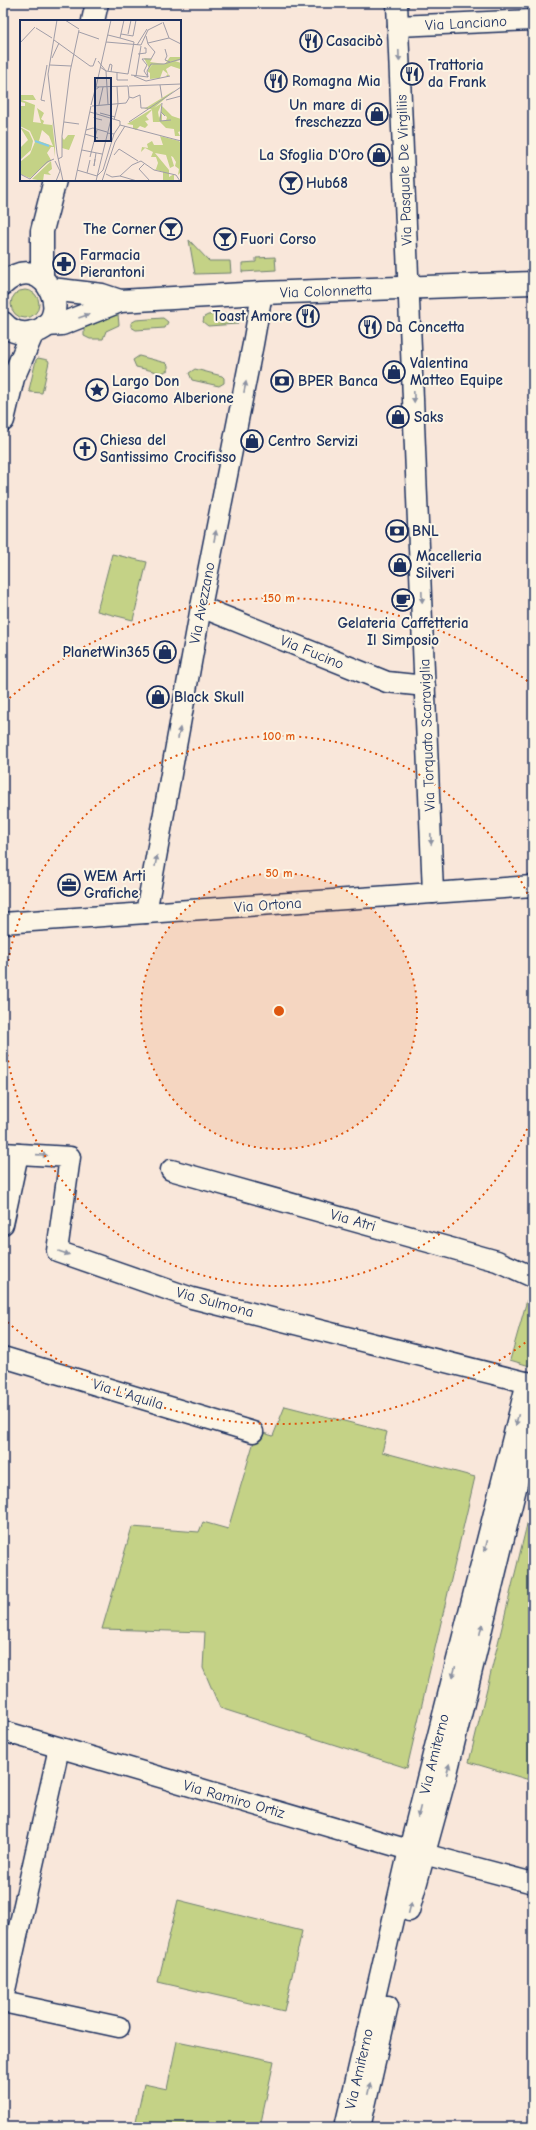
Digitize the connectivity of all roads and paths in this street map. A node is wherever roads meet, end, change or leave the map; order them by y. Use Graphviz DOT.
graph roads {
  1 [pos="97,3"];
  2 [pos="397,3"];
  3 [pos="93,20"];
  4 [pos="533,20"];
  5 [pos="398,26"];
  6 [pos="55,181"];
  7 [pos="42,231"];
  8 [pos="12,279"];
  9 [pos="533,283"];
  10 [pos="47,284"];
  11 [pos="410,288"];
  12 [pos="262,293"];
  13 [pos="120,301"];
  14 [pos="5,324"];
  15 [pos="39,328"];
  16 [pos="13,378"];
  17 [pos="3,420"];
  18 [pos="201,607"];
  19 [pos="425,686"];
  20 [pos="533,886"];
  21 [pos="433,893"];
  22 [pos="146,913"];
  23 [pos="3,923"];
  24 [pos="10,1153"];
  25 [pos="170,1170"];
  26 [pos="3,1224"];
  27 [pos="533,1278"];
  28 [pos="3,1357"];
  29 [pos="530,1383"];
  30 [pos="533,1418"];
  31 [pos="253,1432"];
  32 [pos="3,1731"];
  33 [pos="59,1748"];
  34 [pos="417,1852"];
  35 [pos="533,1883"];
  36 [pos="3,2000"];
  37 [pos="119,2027"];
  38 [pos="345,2127"];
  39 [pos="360,2127"];
  1 -- 3 [label="main road"];
  2 -- 5 [label="street, Via Pasquale De Virgiliis"];
  4 -- 5 [label="street, Via Lanciano"];
  5 -- 11 [label="street, Via Pasquale De Virgiliis, one-way"];
  6 -- 7 [label="main road"];
  7 -- 8 [label="main road"];
  7 -- 10 [label="main road"];
  8 -- 10 [label="main road"];
  9 -- 11 [label="main road, Via Colonnetta"];
  10 -- 13 [label="main road"];
  10 -- 15 [label="main road"];
  11 -- 12 [label="main road, Via Colonnetta"];
  11 -- 19 [label="street, Via Torquato Scaraviglia, one-way"];
  12 -- 13 [label="main road, Via Colonnetta"];
  18 -- 12 [label="street, Via Avezzano, one-way"];
  15 -- 13 [label="main road, one-way"];
  14 -- 15 [label="main road"];
  14 -- 16 [label="main road"];
  15 -- 16 [label="main road"];
  16 -- 17 [label="main road"];
  18 -- 19 [label="street, Via Fucino"];
  22 -- 18 [label="street, Via Avezzano, one-way"];
  19 -- 21 [label="street, Via Torquato Scaraviglia, one-way"];
  20 -- 21 [label="street, Via Ortona"];
  21 -- 22 [label="street, Via Ortona"];
  22 -- 23 [label="street, Via Ortona"];
  24 -- 26 [label="street"];
  24 -- 29 [label="street, Via Sulmona, one-way"];
  25 -- 27 [label="street, Via Atri"];
  28 -- 31 [label="street, Via L'Aquila"];
  29 -- 34 [label="street, Via Amiterno, one-way"];
  34 -- 30 [label="street, Via Amiterno, one-way"];
  32 -- 33 [label="street, Via Ramiro Ortiz"];
  33 -- 34 [label="street, Via Ramiro Ortiz"];
  33 -- 36 [label="street"];
  34 -- 35 [label="street, Via Ramiro Ortiz"];
  34 -- 38 [label="street, Via Amiterno"];
  39 -- 34 [label="street, Via Amiterno, one-way"];
  36 -- 37 [label="street"];
}
